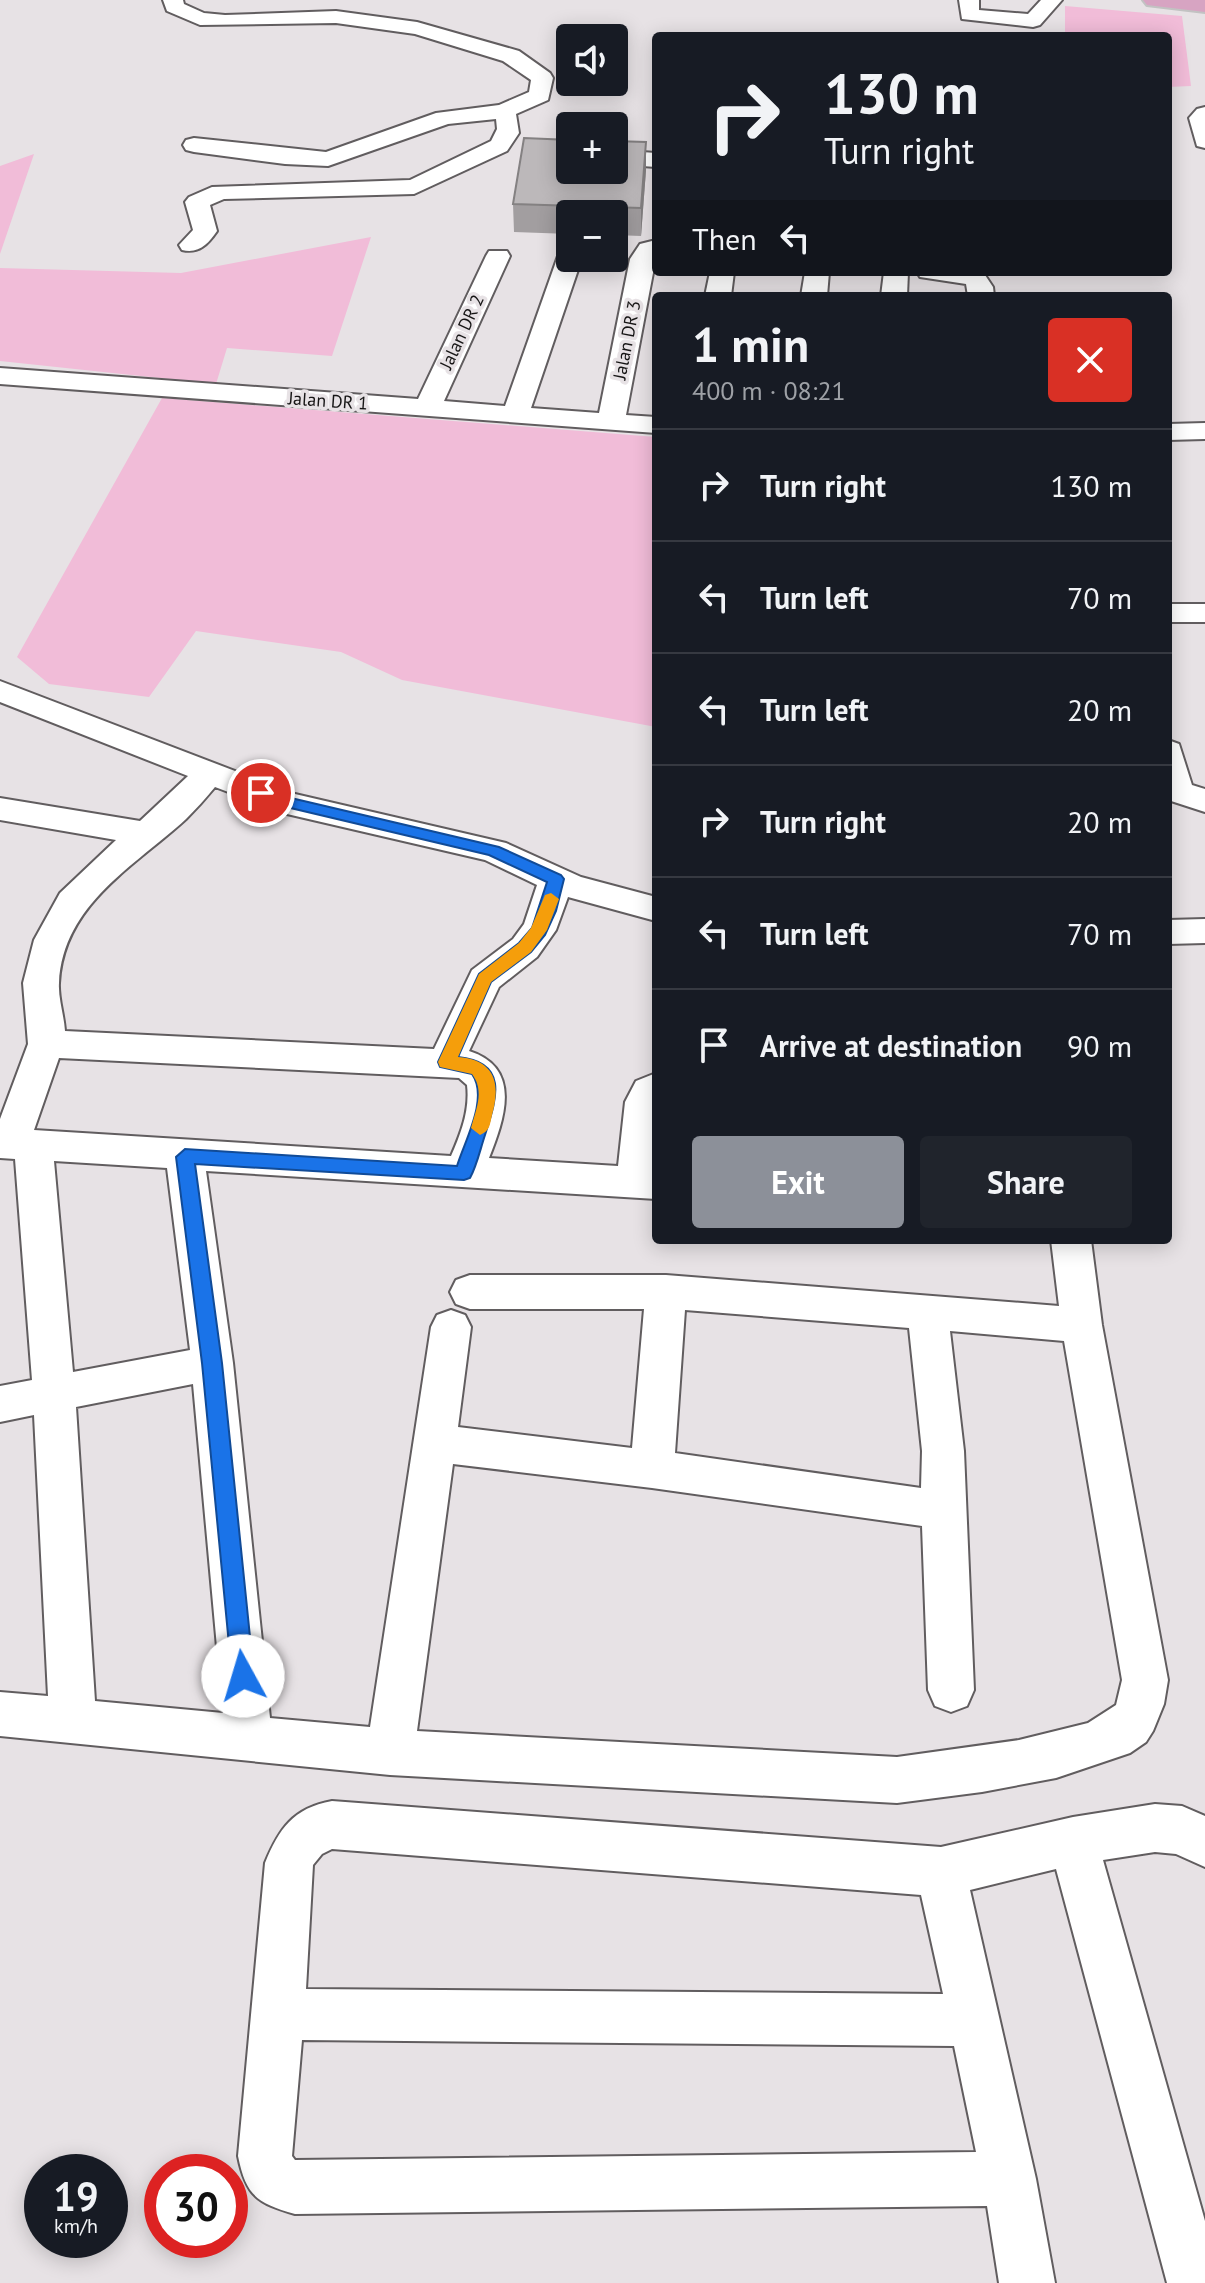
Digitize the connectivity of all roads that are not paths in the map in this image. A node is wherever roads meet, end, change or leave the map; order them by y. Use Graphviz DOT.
graph roads {
  1 [pos="173,0"];
  2 [pos="1052,0"];
  3 [pos="1155,0"];
  4 [pos="1205,5"];
  5 [pos="969,7"];
  6 [pos="1040,28"];
  7 [pos="954,32"];
  8 [pos="504,111"];
  9 [pos="1205,114"];
  10 [pos="1205,141"];
  11 [pos="194,145"];
  12 [pos="628,158"];
  13 [pos="652,160"];
  14 [pos="191,245"];
  15 [pos="649,253"];
  16 [pos="498,256"];
  17 [pos="564,272"];
  18 [pos="969,276"];
  19 [pos="980,292"];
  20 [pos="0,376"];
  21 [pos="427,408"];
  22 [pos="515,414"];
  23 [pos="611,422"];
  24 [pos="652,425"];
  25 [pos="1205,431"];
  26 [pos="1172,432"];
  27 [pos="1172,613"];
  28 [pos="1205,613"];
  29 [pos="0,691"];
  30 [pos="1172,762"];
  31 [pos="209,774"];
  32 [pos="1183,793"];
  33 [pos="0,809"];
  34 [pos="144,833"];
  35 [pos="555,879"];
  36 [pos="652,908"];
  37 [pos="1205,931"];
  38 [pos="1172,932"];
  39 [pos="46,1044"];
  40 [pos="446,1062"];
  41 [pos="652,1089"];
  42 [pos="14,1144"];
  43 [pos="185,1157"];
  44 [pos="464,1173"];
  45 [pos="646,1183"];
  46 [pos="1072,1244"];
  47 [pos="666,1292"];
  48 [pos="928,1314"];
  49 [pos="1082,1325"];
  50 [pos="212,1363"];
  51 [pos="54,1393"];
  52 [pos="0,1404"];
  53 [pos="434,1443"];
  54 [pos="652,1469"];
  55 [pos="943,1510"];
  56 [pos="951,1690"];
  57 [pos="0,1714"];
  58 [pos="73,1721"];
  59 [pos="249,1739"];
  60 [pos="390,1752"];
  61 [pos="1073,1841"];
  62 [pos="1205,1843"];
  63 [pos="941,1872"];
  64 [pos="279,2014"];
  65 [pos="972,2020"];
  66 [pos="1009,2179"];
  67 [pos="1027,2283"];
  68 [pos="1195,2283"];
  1 -- 8 [label="street"];
  2 -- 6 [label="street"];
  3 -- 4 [label="main road"];
  5 -- 6 [label="street"];
  5 -- 7 [label="street"];
  8 -- 11 [label="street"];
  8 -- 14 [label="street"];
  9 -- 10 [label="street"];
  12 -- 13 [label="street"];
  15 -- 23 [label="street, Jalan DR 3"];
  16 -- 21 [label="street, Jalan DR 2"];
  17 -- 22 [label="street"];
  18 -- 19 [label="street"];
  20 -- 21 [label="street, Jalan DR 1"];
  21 -- 22 [label="street, Jalan DR 1"];
  22 -- 23 [label="street, Jalan DR 1"];
  23 -- 24 [label="street, Jalan DR 1"];
  25 -- 26 [label="street"];
  27 -- 28 [label="street"];
  29 -- 31 [label="street"];
  30 -- 32 [label="street"];
  31 -- 34 [label="street"];
  31 -- 35 [label="street"];
  33 -- 34 [label="street"];
  34 -- 39 [label="street"];
  35 -- 36 [label="street"];
  35 -- 40 [label="street"];
  37 -- 38 [label="street"];
  39 -- 40 [label="street"];
  39 -- 42 [label="street"];
  40 -- 44 [label="street"];
  41 -- 45 [label="street"];
  42 -- 43 [label="street"];
  42 -- 51 [label="street"];
  43 -- 44 [label="street"];
  43 -- 50 [label="street"];
  44 -- 45 [label="street"];
  46 -- 49 [label="street"];
  47 -- 48 [label="street"];
  47 -- 53 [label="street"];
  47 -- 54 [label="street"];
  48 -- 49 [label="street"];
  48 -- 55 [label="street"];
  49 -- 60 [label="street"];
  50 -- 51 [label="street"];
  50 -- 59 [label="street"];
  51 -- 52 [label="street"];
  51 -- 58 [label="street"];
  53 -- 54 [label="street"];
  53 -- 60 [label="street"];
  54 -- 55 [label="street"];
  55 -- 56 [label="street"];
  57 -- 58 [label="street"];
  58 -- 59 [label="street"];
  59 -- 60 [label="street"];
  61 -- 62 [label="street"];
  61 -- 63 [label="street"];
  61 -- 68 [label="street"];
  63 -- 64 [label="street"];
  63 -- 65 [label="street"];
  64 -- 65 [label="street"];
  64 -- 66 [label="street"];
  65 -- 66 [label="street"];
  66 -- 67 [label="street"];
}
